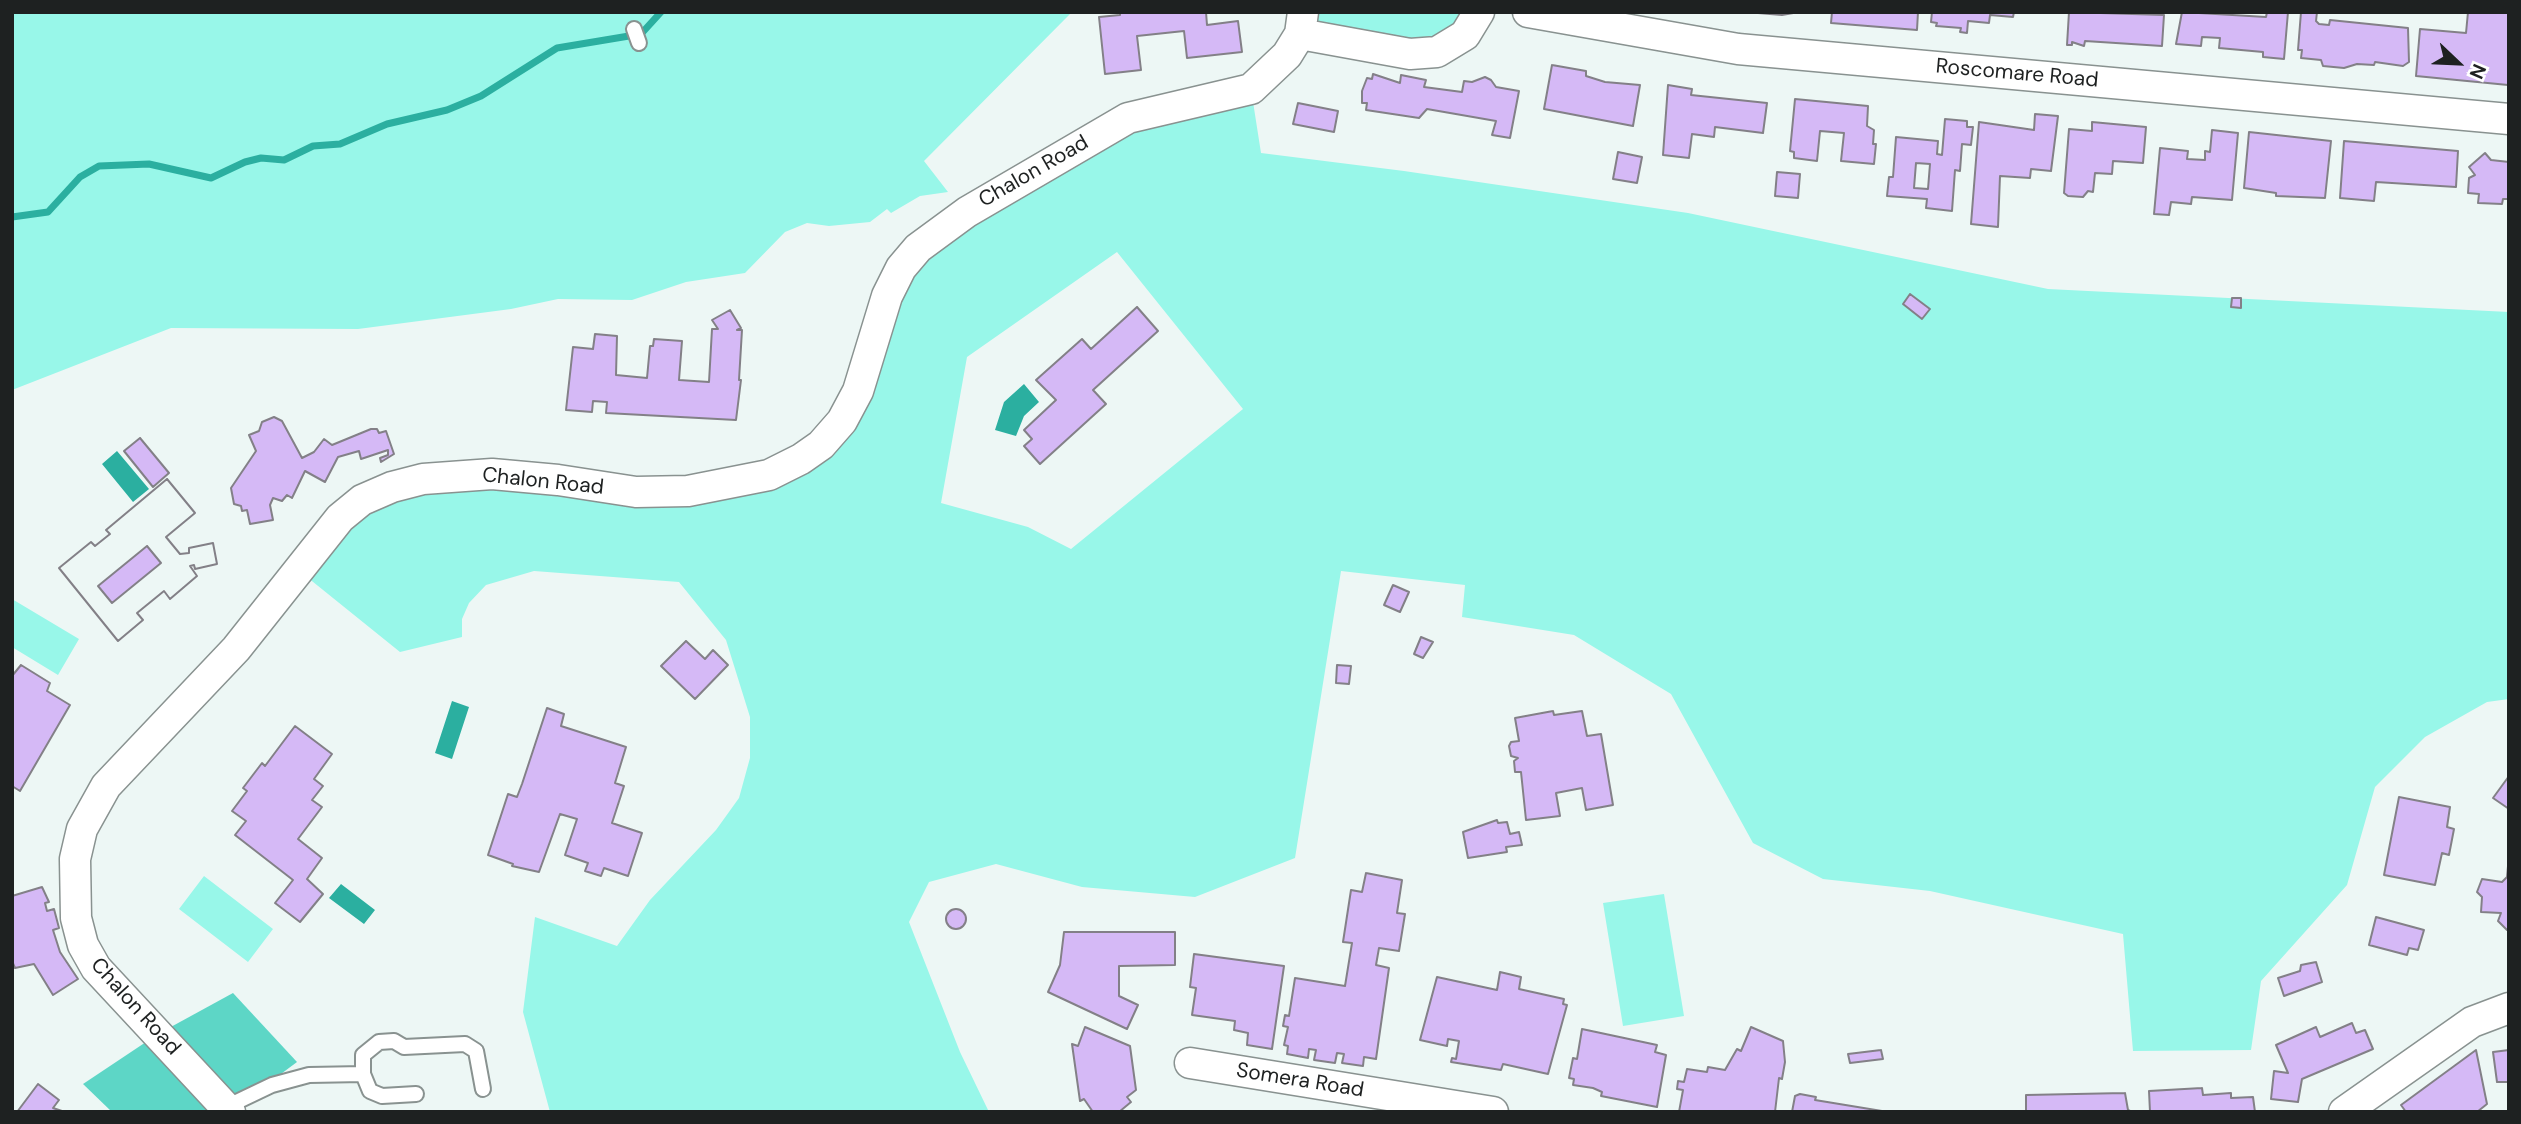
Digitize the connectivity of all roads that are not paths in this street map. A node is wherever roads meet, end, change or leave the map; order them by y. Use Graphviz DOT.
graph roads {
  1 [pos="1479,12"];
  2 [pos="1528,12"];
  3 [pos="1302,23"];
  4 [pos="2509,119"];
  5 [pos="2509,1008"];
  6 [pos="1190,1063"];
  7 [pos="363,1074"];
  8 [pos="483,1089"];
  9 [pos="416,1094"];
  10 [pos="228,1110"];
  11 [pos="1493,1112"];
  12 [pos="2344,1112"];
  1 -- 3 [label="street, Chalon Road"];
  2 -- 4 [label="street, Roscomare Road"];
  3 -- 10 [label="street, Chalon Road"];
  5 -- 12 [label="street"];
  6 -- 11 [label="street, Somera Road"];
  7 -- 8 [label="lane"];
  7 -- 9 [label="lane"];
  7 -- 10 [label="lane"];
}
